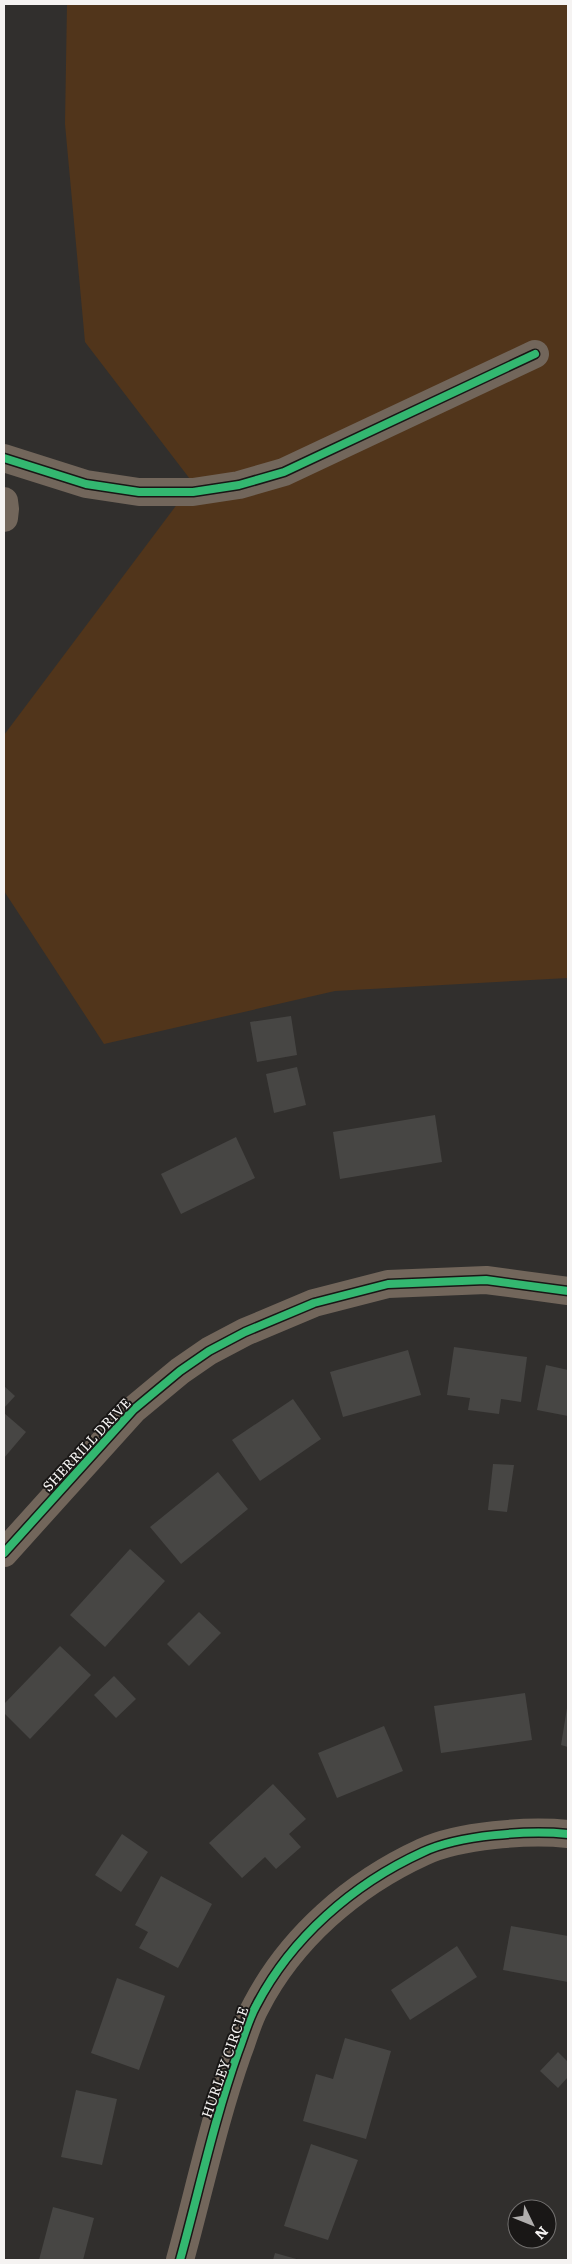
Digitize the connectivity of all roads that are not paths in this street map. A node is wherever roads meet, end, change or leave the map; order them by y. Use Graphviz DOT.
graph roads {
  1 [pos="536,354"];
  2 [pos="4,458"];
  3 [pos="4,501"];
  4 [pos="4,518"];
  5 [pos="568,1291"];
  6 [pos="4,1553"];
  7 [pos="568,1834"];
  8 [pos="180,2260"];
  1 -- 2 [label="street"];
  3 -- 4 [label="street"];
  5 -- 6 [label="street, SHERRILL DRIVE"];
  7 -- 8 [label="street, HURLEY CIRCLE"];
}
